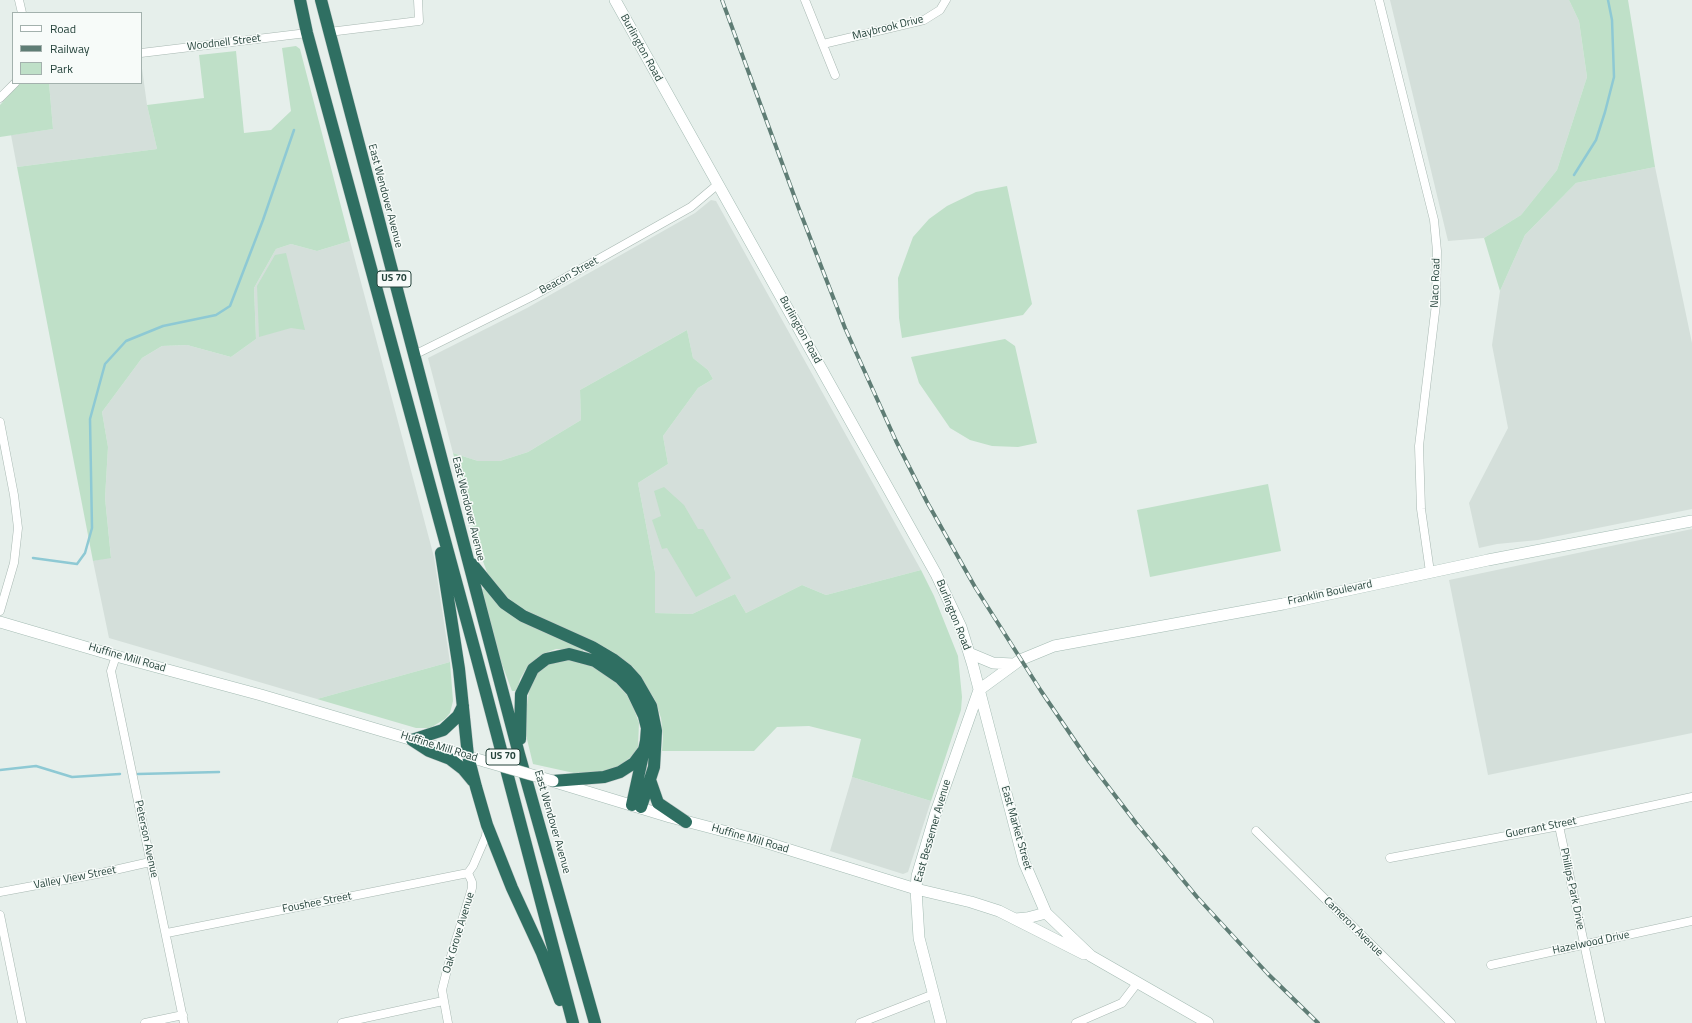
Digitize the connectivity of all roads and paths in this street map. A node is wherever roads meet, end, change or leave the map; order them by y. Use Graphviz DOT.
graph roads {
  1 [pos="19,0"];
  2 [pos="300,0"];
  3 [pos="321,0"];
  4 [pos="418,0"];
  5 [pos="615,0"];
  6 [pos="805,0"];
  7 [pos="946,0"];
  8 [pos="1379,0"];
  9 [pos="22,12"];
  10 [pos="329,32"];
  11 [pos="307,33"];
  12 [pos="823,44"];
  13 [pos="142,53"];
  14 [pos="835,75"];
  15 [pos="14,84"];
  16 [pos="0,98"];
  17 [pos="717,185"];
  18 [pos="414,355"];
  19 [pos="0,422"];
  20 [pos="433,496"];
  21 [pos="1692,521"];
  22 [pos="467,558"];
  23 [pos="1430,572"];
  24 [pos="0,610"];
  25 [pos="0,622"];
  26 [pos="969,653"];
  27 [pos="116,656"];
  28 [pos="1013,664"];
  29 [pos="973,666"];
  30 [pos="979,690"];
  31 [pos="463,706"];
  32 [pos="412,740"];
  33 [pos="644,750"];
  34 [pos="519,754"];
  35 [pos="468,756"];
  36 [pos="650,779"];
  37 [pos="553,782"];
  38 [pos="475,783"];
  39 [pos="1692,797"];
  40 [pos="636,806"];
  41 [pos="686,822"];
  42 [pos="487,825"];
  43 [pos="1559,826"];
  44 [pos="1256,831"];
  45 [pos="1390,858"];
  46 [pos="150,862"];
  47 [pos="468,873"];
  48 [pos="916,889"];
  49 [pos="0,892"];
  50 [pos="0,915"];
  51 [pos="1050,917"];
  52 [pos="1014,919"];
  53 [pos="1692,921"];
  54 [pos="1030,927"];
  55 [pos="166,933"];
  56 [pos="1584,945"];
  57 [pos="1091,956"];
  58 [pos="1491,965"];
  59 [pos="1138,982"];
  60 [pos="934,994"];
  61 [pos="443,1001"];
  62 [pos="183,1019"];
  63 [pos="22,1023"];
  64 [pos="145,1023"];
  65 [pos="342,1023"];
  66 [pos="448,1023"];
  67 [pos="570,1023"];
  68 [pos="573,1023"];
  69 [pos="595,1023"];
  70 [pos="860,1023"];
  71 [pos="941,1023"];
  72 [pos="1076,1023"];
  73 [pos="1208,1023"];
  74 [pos="1451,1023"];
  75 [pos="1601,1023"];
  1 -- 9 [label="street"];
  2 -- 11 [label="highway, US 70"];
  3 -- 10 [label="highway, East Wendover Avenue / US 70"];
  4 -- 10 [label="street"];
  5 -- 17 [label="main road, Burlington Road"];
  6 -- 12 [label="street"];
  7 -- 12 [label="street, Maybrook Drive"];
  8 -- 23 [label="street, Naco Road"];
  10 -- 18 [label="highway, East Wendover Avenue / US 70"];
  11 -- 13 [label="street, Woodnell Street"];
  11 -- 20 [label="highway, US 70"];
  12 -- 14 [label="street"];
  15 -- 16 [label="street"];
  17 -- 18 [label="street, Beacon Street"];
  17 -- 26 [label="main road, Burlington Road"];
  18 -- 22 [label="highway, East Wendover Avenue / US 70"];
  19 -- 24 [label="street"];
  20 -- 31 [label="highway"];
  20 -- 68 [label="highway, US 70"];
  21 -- 23 [label="main road, Franklin Boulevard"];
  22 -- 34 [label="highway, East Wendover Avenue / US 70"];
  22 -- 36 [label="highway"];
  23 -- 28 [label="main road, Franklin Boulevard"];
  25 -- 27 [label="main road, Huffine Mill Road"];
  26 -- 28 [label="main road"];
  26 -- 29 [label="main road, Burlington Road"];
  27 -- 32 [label="main road, Huffine Mill Road"];
  27 -- 46 [label="street, Peterson Avenue"];
  28 -- 30 [label="main road, Franklin Boulevard"];
  29 -- 30 [label="main road, East Market Street"];
  30 -- 48 [label="main road, East Bessemer Avenue"];
  30 -- 51 [label="main road, East Market Street"];
  31 -- 32 [label="highway"];
  31 -- 35 [label="highway"];
  32 -- 35 [label="main road, Huffine Mill Road"];
  32 -- 38 [label="highway"];
  33 -- 34 [label="highway"];
  33 -- 37 [label="highway"];
  33 -- 40 [label="highway"];
  34 -- 69 [label="highway, East Wendover Avenue / US 70"];
  35 -- 37 [label="main road, Huffine Mill Road, bridge"];
  35 -- 38 [label="highway"];
  36 -- 40 [label="highway"];
  36 -- 41 [label="highway"];
  37 -- 40 [label="main road, Huffine Mill Road"];
  38 -- 42 [label="highway"];
  39 -- 43 [label="street, Guerrant Street"];
  40 -- 41 [label="main road, Huffine Mill Road"];
  41 -- 48 [label="main road, Huffine Mill Road"];
  42 -- 47 [label="street"];
  42 -- 67 [label="highway"];
  43 -- 45 [label="street, Guerrant Street"];
  43 -- 56 [label="street, Phillips Park Drive"];
  44 -- 74 [label="street, Cameron Avenue"];
  46 -- 49 [label="street, Valley View Street"];
  46 -- 55 [label="street, Peterson Avenue"];
  47 -- 55 [label="street, Foushee Street"];
  47 -- 61 [label="street, Oak Grove Avenue"];
  48 -- 52 [label="main road, Huffine Mill Road"];
  48 -- 60 [label="main road, East Bessemer Avenue"];
  50 -- 63 [label="street"];
  51 -- 52 [label="main road"];
  51 -- 54 [label="main road"];
  51 -- 57 [label="main road, East Market Street"];
  52 -- 54 [label="main road, Huffine Mill Road"];
  53 -- 56 [label="street, Hazelwood Drive"];
  54 -- 57 [label="main road, Huffine Mill Road"];
  55 -- 62 [label="street, Peterson Avenue"];
  56 -- 58 [label="street, Hazelwood Drive"];
  56 -- 75 [label="street, Phillips Park Drive"];
  57 -- 59 [label="main road, East Market Street"];
  59 -- 72 [label="street"];
  59 -- 73 [label="main road, East Market Street"];
  60 -- 70 [label="street"];
  60 -- 71 [label="main road, East Bessemer Avenue"];
  61 -- 65 [label="street"];
  61 -- 66 [label="street, Oak Grove Avenue"];
  62 -- 64 [label="street"];
}
